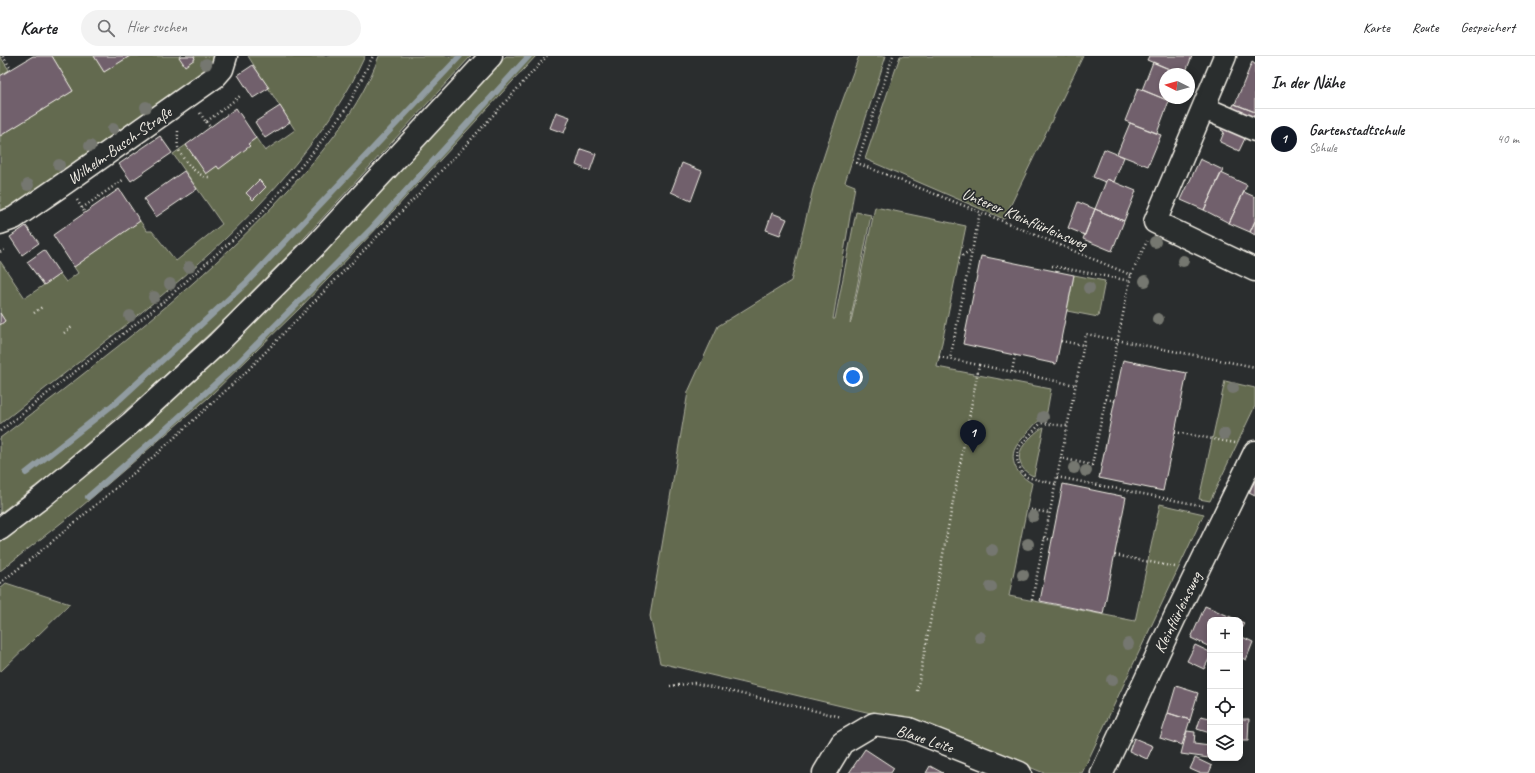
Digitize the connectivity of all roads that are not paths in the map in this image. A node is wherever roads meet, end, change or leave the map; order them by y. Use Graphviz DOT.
graph roads {
  1 [pos="226,56"];
  2 [pos="492,56"];
  3 [pos="1225,56"];
  4 [pos="1204,108"];
  5 [pos="1255,130"];
  6 [pos="0,223"];
  7 [pos="1255,270"];
  8 [pos="1248,448"];
  9 [pos="0,528"];
  10 [pos="824,773"];
  11 [pos="1020,773"];
  12 [pos="1102,773"];
  1 -- 6 [label="street, Wilhelm-Busch-Straße"];
  2 -- 9 [label="street"];
  3 -- 4 [label="street"];
  4 -- 5 [label="street"];
  4 -- 7 [label="street"];
  8 -- 12 [label="street, Kleinflürleinsweg"];
  10 -- 11 [label="street, Blaue Leite"];
}
